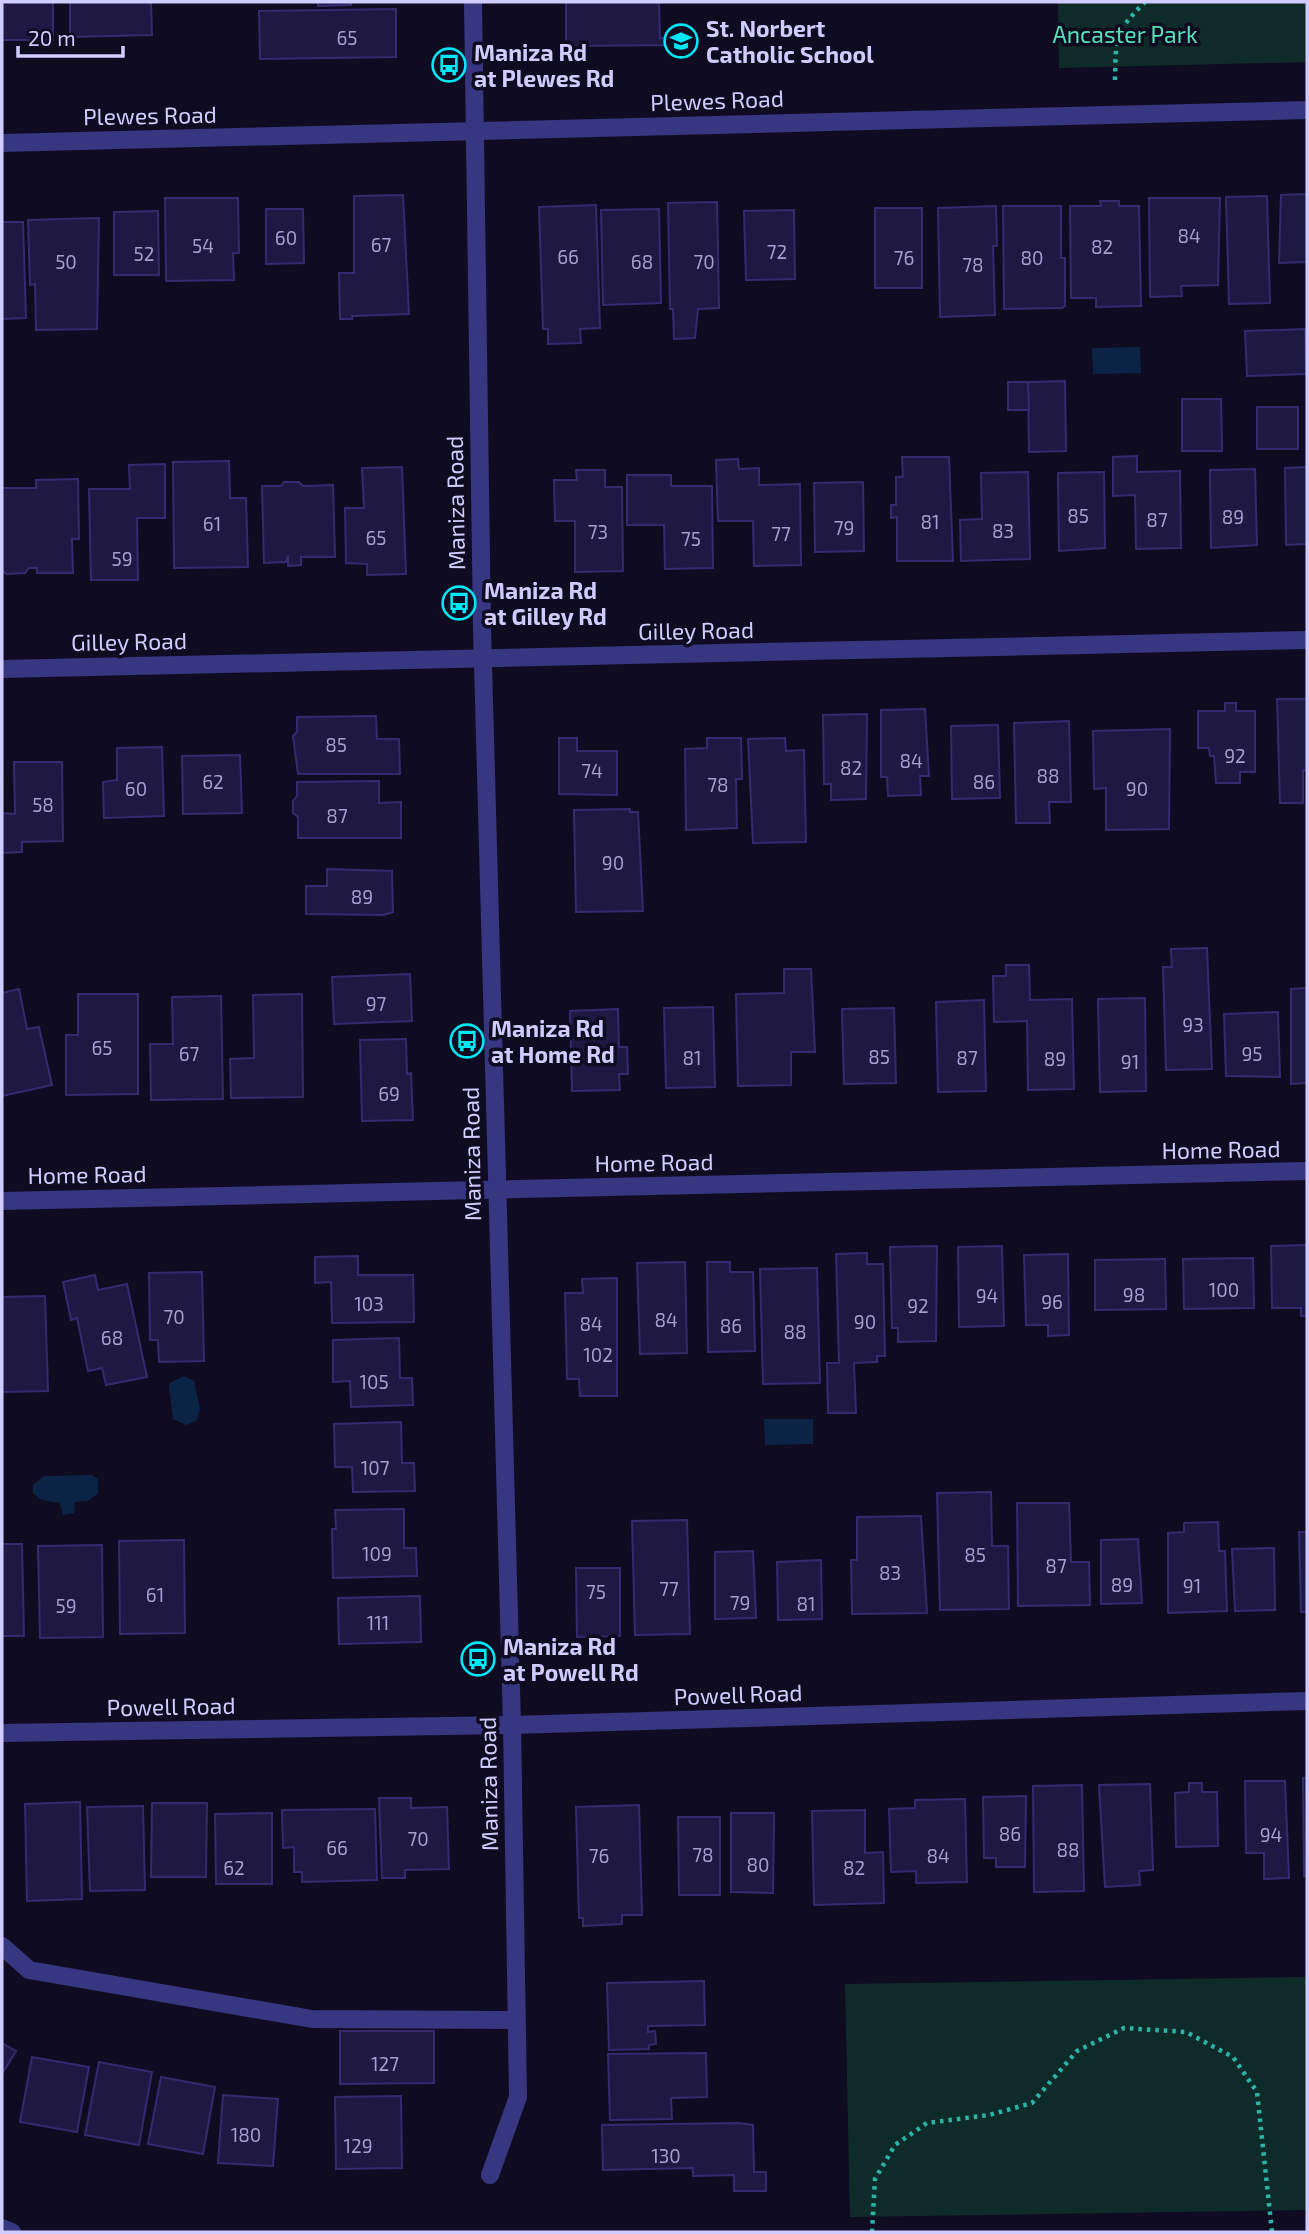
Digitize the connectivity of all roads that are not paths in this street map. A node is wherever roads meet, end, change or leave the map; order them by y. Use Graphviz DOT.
graph roads {
  1 [pos="473,2"];
  2 [pos="1307,110"];
  3 [pos="474,133"];
  4 [pos="2,143"];
  5 [pos="1307,640"];
  6 [pos="482,658"];
  7 [pos="2,669"];
  8 [pos="1307,1171"];
  9 [pos="496,1190"];
  10 [pos="2,1200"];
  11 [pos="1307,1701"];
  12 [pos="512,1725"];
  13 [pos="2,1733"];
  14 [pos="2,1946"];
  15 [pos="515,2020"];
  16 [pos="490,2175"];
  17 [pos="2,2228"];
  18 [pos="12,2232"];
  1 -- 3 [label="street, Maniza Road"];
  2 -- 3 [label="street, Plewes Road"];
  3 -- 4 [label="street, Plewes Road"];
  3 -- 6 [label="street, Maniza Road"];
  5 -- 6 [label="street, Gilley Road"];
  6 -- 7 [label="street, Gilley Road"];
  6 -- 9 [label="street, Maniza Road"];
  8 -- 9 [label="street, Home Road"];
  9 -- 10 [label="street, Home Road"];
  9 -- 12 [label="street, Maniza Road"];
  11 -- 12 [label="street, Powell Road"];
  12 -- 13 [label="street, Powell Road"];
  12 -- 15 [label="street, Maniza Road"];
  14 -- 15 [label="street"];
  15 -- 16 [label="street, Maniza Road"];
  17 -- 18 [label="street"];
}
